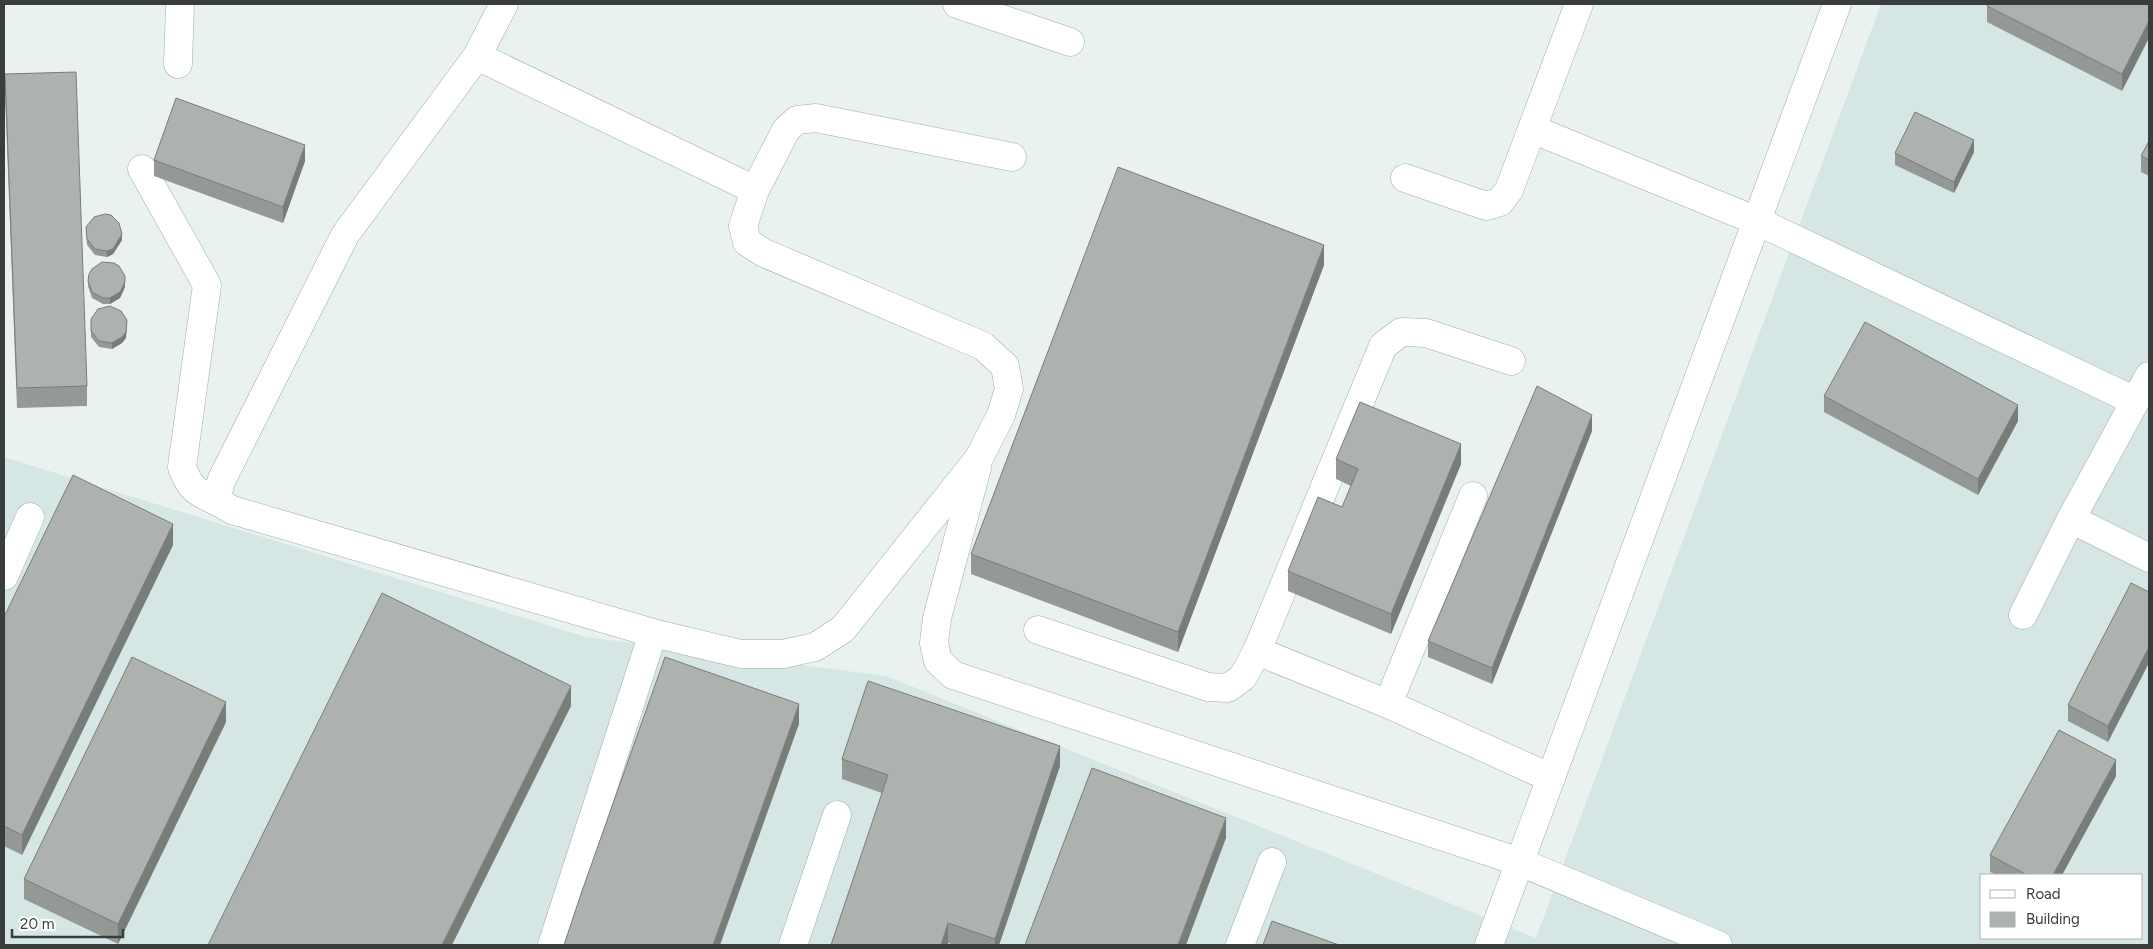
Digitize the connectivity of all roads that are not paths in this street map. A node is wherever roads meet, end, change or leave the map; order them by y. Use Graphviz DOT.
graph roads {
  1 [pos="180,4"];
  2 [pos="504,4"];
  3 [pos="957,4"];
  4 [pos="1579,4"];
  5 [pos="1837,4"];
  6 [pos="1070,42"];
  7 [pos="478,56"];
  8 [pos="178,64"];
  9 [pos="1532,129"];
  10 [pos="1012,156"];
  11 [pos="142,169"];
  12 [pos="1405,178"];
  13 [pos="755,190"];
  14 [pos="1757,221"];
  15 [pos="1511,361"];
  16 [pos="2149,376"];
  17 [pos="2136,401"];
  18 [pos="979,458"];
  19 [pos="1472,496"];
  20 [pos="220,503"];
  21 [pos="30,517"];
  22 [pos="2071,519"];
  23 [pos="2149,558"];
  24 [pos="4,576"];
  25 [pos="2023,615"];
  26 [pos="1038,630"];
  27 [pos="653,633"];
  28 [pos="1257,651"];
  29 [pos="1388,704"];
  30 [pos="1551,778"];
  31 [pos="837,814"];
  32 [pos="1272,862"];
  33 [pos="1520,862"];
  34 [pos="552,945"];
  35 [pos="793,945"];
  36 [pos="1240,945"];
  37 [pos="1489,945"];
  38 [pos="1718,945"];
  1 -- 8 [label="street"];
  2 -- 7 [label="street"];
  3 -- 6 [label="street"];
  4 -- 9 [label="street"];
  5 -- 14 [label="street"];
  7 -- 13 [label="street"];
  7 -- 20 [label="street"];
  9 -- 12 [label="street"];
  9 -- 14 [label="street"];
  10 -- 13 [label="street"];
  11 -- 20 [label="street"];
  13 -- 18 [label="street"];
  14 -- 17 [label="street"];
  14 -- 30 [label="street"];
  15 -- 28 [label="street"];
  16 -- 17 [label="street"];
  17 -- 22 [label="street"];
  18 -- 27 [label="street"];
  18 -- 33 [label="street"];
  19 -- 29 [label="street"];
  20 -- 27 [label="street"];
  21 -- 24 [label="street"];
  22 -- 23 [label="street"];
  22 -- 25 [label="street"];
  26 -- 28 [label="street"];
  27 -- 34 [label="street"];
  28 -- 29 [label="street"];
  29 -- 30 [label="street"];
  30 -- 33 [label="street"];
  31 -- 35 [label="street"];
  32 -- 36 [label="street"];
  33 -- 37 [label="street"];
  33 -- 38 [label="street"];
}
